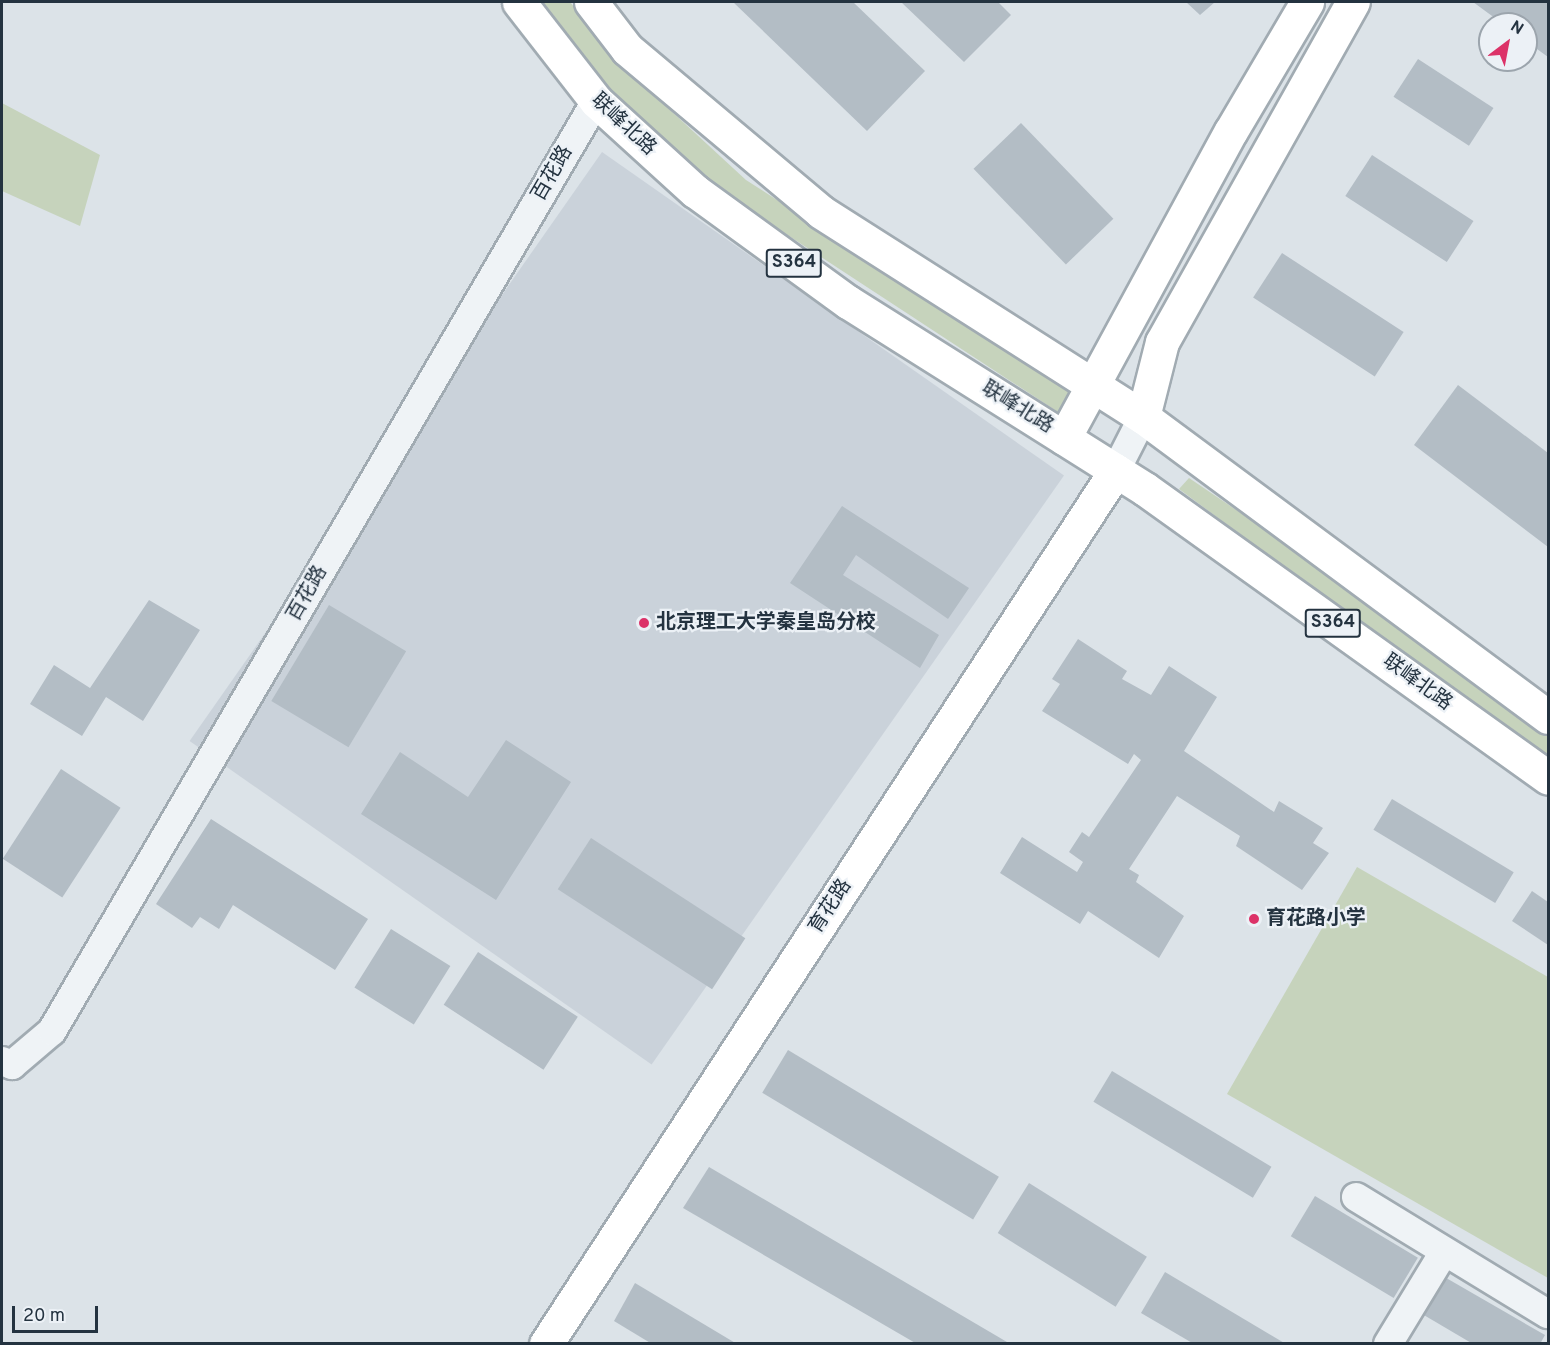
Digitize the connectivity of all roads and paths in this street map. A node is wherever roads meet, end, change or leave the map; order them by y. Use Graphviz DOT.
graph roads {
  1 [pos="519,2"];
  2 [pos="591,2"];
  3 [pos="1307,2"];
  4 [pos="1353,2"];
  5 [pos="596,101"];
  6 [pos="1094,385"];
  7 [pos="1143,417"];
  8 [pos="1065,438"];
  9 [pos="1116,470"];
  10 [pos="1548,717"];
  11 [pos="1548,778"];
  12 [pos="2,1061"];
  13 [pos="1356,1197"];
  14 [pos="1443,1252"];
  15 [pos="1548,1314"];
  16 [pos="546,1344"];
  17 [pos="1388,1344"];
  1 -- 5 [label="main road, 联峰北路 / S364"];
  2 -- 6 [label="main road, S364"];
  3 -- 6 [label="main road"];
  4 -- 7 [label="main road"];
  5 -- 8 [label="main road, 联峰北路 / S364"];
  5 -- 12 [label="street, 百花路"];
  6 -- 7 [label="main road, S364"];
  6 -- 8 [label="main road"];
  7 -- 9 [label="street"];
  7 -- 10 [label="main road, S364"];
  8 -- 9 [label="main road, 联峰北路 / S364"];
  9 -- 11 [label="main road, 联峰北路 / S364"];
  9 -- 16 [label="main road, 育花路"];
  13 -- 14 [label="street"];
  14 -- 15 [label="street"];
  14 -- 17 [label="street"];
}
